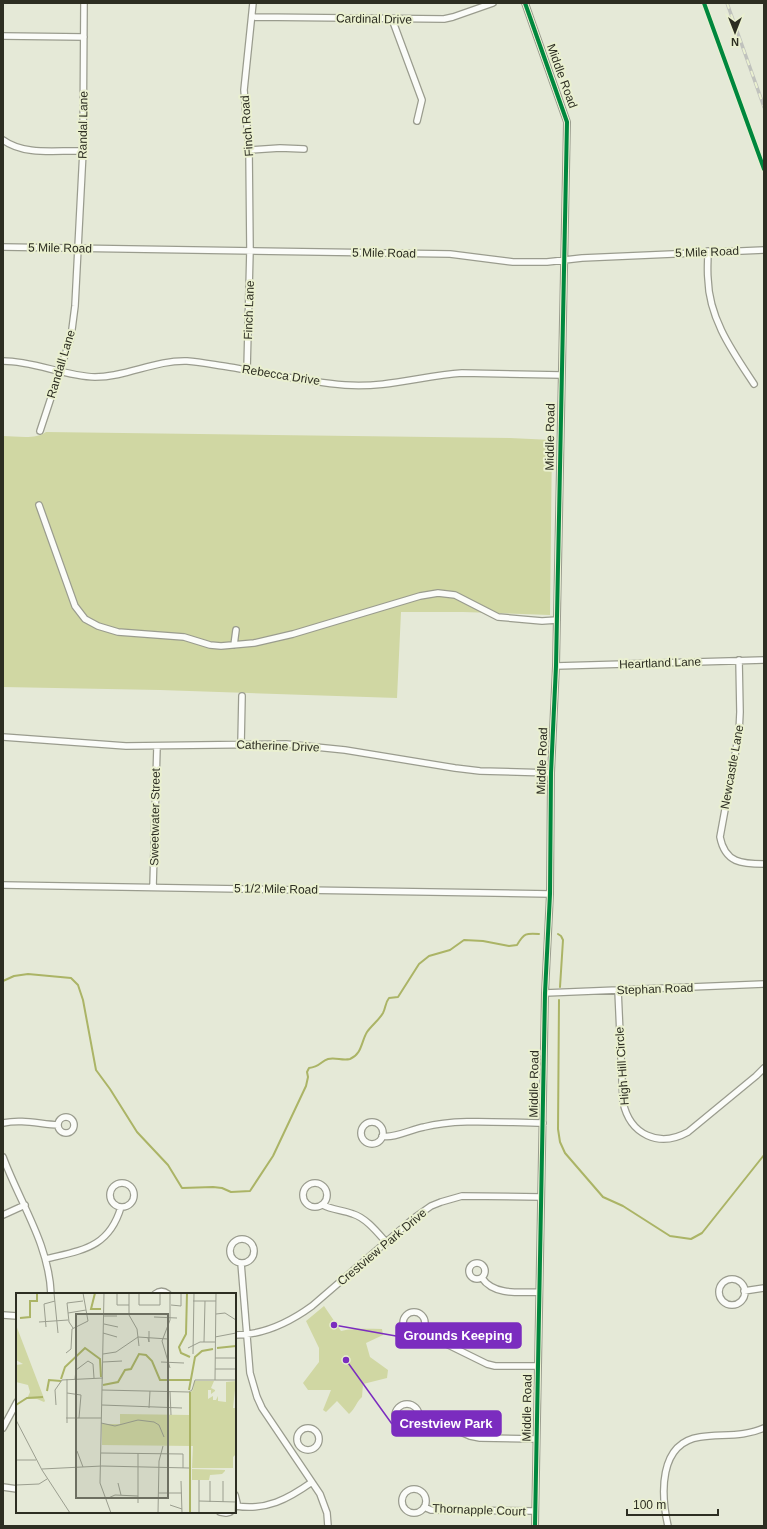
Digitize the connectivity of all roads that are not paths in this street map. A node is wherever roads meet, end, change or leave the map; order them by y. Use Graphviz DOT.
graph roads {
  1 [pos="84,3"];
  2 [pos="253,3"];
  3 [pos="493,3"];
  4 [pos="525,3"];
  5 [pos="252,17"];
  6 [pos="392,19"];
  7 [pos="3,36"];
  8 [pos="84,37"];
  9 [pos="417,120"];
  10 [pos="3,140"];
  11 [pos="304,149"];
  12 [pos="249,150"];
  13 [pos="83,151"];
  14 [pos="3,247"];
  15 [pos="79,248"];
  16 [pos="250,250"];
  17 [pos="764,250"];
  18 [pos="708,251"];
  19 [pos="565,260"];
  20 [pos="3,361"];
  21 [pos="247,370"];
  22 [pos="59,371"];
  23 [pos="561,375"];
  24 [pos="754,384"];
  25 [pos="40,430"];
  26 [pos="39,505"];
  27 [pos="557,620"];
  28 [pos="236,630"];
  29 [pos="234,645"];
  30 [pos="739,660"];
  31 [pos="764,660"];
  32 [pos="556,666"];
  33 [pos="242,696"];
  34 [pos="3,737"];
  35 [pos="241,744"];
  36 [pos="157,747"];
  37 [pos="551,773"];
  38 [pos="764,864"];
  39 [pos="3,885"];
  40 [pos="153,886"];
  41 [pos="550,894"];
  42 [pos="764,984"];
  43 [pos="618,990"];
  44 [pos="545,993"];
  45 [pos="764,1068"];
  46 [pos="3,1123"];
  47 [pos="543,1123"];
  48 [pos="58,1125"];
  49 [pos="382,1136"];
  50 [pos="3,1157"];
  51 [pos="541,1197"];
  52 [pos="24,1205"];
  53 [pos="323,1205"];
  54 [pos="121,1207"];
  55 [pos="3,1215"];
  56 [pos="386,1242"];
  57 [pos="46,1259"];
  58 [pos="241,1263"];
  59 [pos="482,1278"];
  60 [pos="764,1288"];
  61 [pos="744,1290"];
  62 [pos="539,1292"];
  63 [pos="51,1293"];
  64 [pos="157,1293"];
  65 [pos="167,1293"];
  66 [pos="3,1314"];
  67 [pos="16,1316"];
  68 [pos="3,1319"];
  69 [pos="422,1332"];
  70 [pos="236,1335"];
  71 [pos="247,1335"];
  72 [pos="538,1366"];
  73 [pos="16,1404"];
  74 [pos="419,1415"];
  75 [pos="3,1426"];
  76 [pos="764,1428"];
  77 [pos="536,1439"];
  78 [pos="298,1444"];
  79 [pos="290,1450"];
  80 [pos="312,1482"];
  81 [pos="3,1487"];
  82 [pos="16,1489"];
  83 [pos="236,1507"];
  84 [pos="424,1507"];
  85 [pos="535,1511"];
  86 [pos="328,1526"];
  87 [pos="535,1526"];
  88 [pos="668,1526"];
  1 -- 8 [label="street, Randal Lane"];
  2 -- 5 [label="street, Finch Road"];
  3 -- 6 [label="street, Cardinal Drive"];
  4 -- 19 [label="street, Middle Road"];
  5 -- 6 [label="street, Cardinal Drive"];
  5 -- 12 [label="street, Finch Road"];
  6 -- 9 [label="street"];
  7 -- 8 [label="street"];
  8 -- 13 [label="street, Randal Lane"];
  10 -- 13 [label="street"];
  11 -- 12 [label="street"];
  12 -- 16 [label="street, Finch Road"];
  13 -- 15 [label="street, Randal Lane"];
  14 -- 15 [label="street, 5 Mile Road"];
  15 -- 16 [label="street, 5 Mile Road"];
  15 -- 22 [label="street, Randall Lane"];
  16 -- 19 [label="street, 5 Mile Road"];
  16 -- 21 [label="street, Finch Lane"];
  17 -- 18 [label="street, 5 Mile Road"];
  18 -- 19 [label="street, 5 Mile Road"];
  18 -- 24 [label="street"];
  19 -- 23 [label="street, Middle Road"];
  20 -- 22 [label="street, Rebecca Drive"];
  21 -- 22 [label="street, Rebecca Drive"];
  21 -- 23 [label="street, Rebecca Drive"];
  22 -- 25 [label="street, Randall Lane"];
  23 -- 27 [label="street, Middle Road"];
  26 -- 29 [label="street"];
  27 -- 29 [label="street"];
  27 -- 32 [label="street, Middle Road"];
  28 -- 29 [label="street"];
  30 -- 31 [label="street, Heartland Lane"];
  30 -- 32 [label="street, Heartland Lane"];
  30 -- 38 [label="street, Newcastle Lane"];
  32 -- 37 [label="street, Middle Road"];
  33 -- 35 [label="street"];
  34 -- 36 [label="street, Catherine Drive"];
  35 -- 36 [label="street, Catherine Drive"];
  35 -- 37 [label="street, Catherine Drive"];
  36 -- 40 [label="street, Sweetwater Street"];
  37 -- 41 [label="street, Middle Road"];
  39 -- 40 [label="street, 5 1/2 Mile Road"];
  40 -- 41 [label="street, 5 1/2 Mile Road"];
  41 -- 44 [label="street, Middle Road"];
  42 -- 43 [label="street, Stephan Road"];
  43 -- 44 [label="street, Stephan Road"];
  43 -- 45 [label="street, High Hill Circle"];
  44 -- 47 [label="street, Middle Road"];
  46 -- 48 [label="street"];
  47 -- 49 [label="street"];
  47 -- 51 [label="street, Middle Road"];
  49 -- 49 [label="street"];
  50 -- 52 [label="street"];
  51 -- 56 [label="street, Crestview Park Drive"];
  51 -- 62 [label="street, Middle Road"];
  52 -- 55 [label="street"];
  52 -- 57 [label="street"];
  53 -- 53 [label="street"];
  53 -- 56 [label="street"];
  54 -- 54 [label="street"];
  54 -- 57 [label="street"];
  56 -- 71 [label="street, Crestview Park Drive"];
  57 -- 63 [label="street"];
  58 -- 58 [label="street"];
  58 -- 71 [label="street"];
  59 -- 62 [label="street"];
  60 -- 61 [label="street"];
  61 -- 61 [label="street"];
  62 -- 72 [label="street, Middle Road"];
  64 -- 65 [label="street"];
  66 -- 67 [label="street"];
  66 -- 68 [label="street"];
  69 -- 69 [label="street"];
  69 -- 72 [label="street"];
  70 -- 71 [label="street, Crestview Park Drive"];
  71 -- 79 [label="street"];
  72 -- 77 [label="street, Middle Road"];
  73 -- 75 [label="street"];
  74 -- 74 [label="street"];
  74 -- 77 [label="street"];
  76 -- 88 [label="street"];
  77 -- 85 [label="street, Middle Road"];
  78 -- 78 [label="street"];
  78 -- 79 [label="street"];
  79 -- 80 [label="street"];
  80 -- 83 [label="street"];
  80 -- 86 [label="street"];
  81 -- 82 [label="street"];
  84 -- 84 [label="street, Thornapple Court"];
  84 -- 85 [label="street, Thornapple Court"];
  85 -- 87 [label="street, Middle Road"];
}
